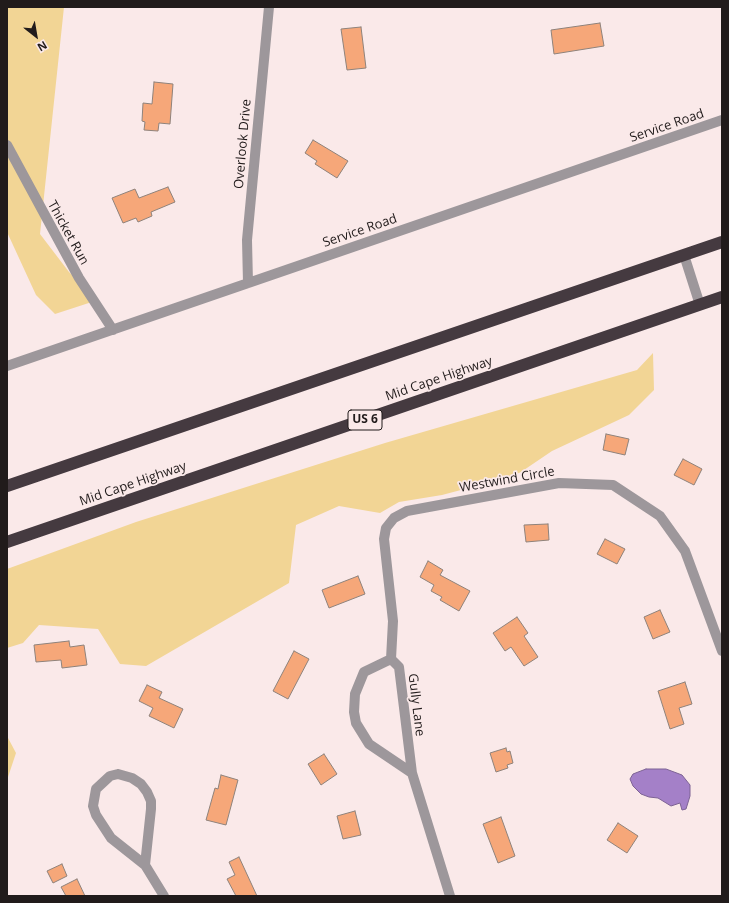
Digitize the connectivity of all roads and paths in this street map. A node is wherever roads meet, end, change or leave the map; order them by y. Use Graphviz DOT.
graph roads {
  1 [pos="269,7"];
  2 [pos="722,120"];
  3 [pos="7,145"];
  4 [pos="722,242"];
  5 [pos="684,255"];
  6 [pos="248,283"];
  7 [pos="722,297"];
  8 [pos="700,305"];
  9 [pos="113,330"];
  10 [pos="7,366"];
  11 [pos="7,486"];
  12 [pos="7,542"];
  13 [pos="722,651"];
  14 [pos="391,659"];
  15 [pos="412,774"];
  16 [pos="146,865"];
  17 [pos="164,896"];
  18 [pos="450,896"];
  1 -- 6 [label="street, Overlook Drive"];
  2 -- 6 [label="street, Service Road"];
  3 -- 9 [label="street, Thicket Run"];
  4 -- 5 [label="highway"];
  5 -- 8 [label="street"];
  5 -- 11 [label="highway"];
  6 -- 9 [label="street, Service Road"];
  7 -- 8 [label="highway, Mid Cape Highway / US 6"];
  8 -- 12 [label="highway, Mid Cape Highway / US 6"];
  9 -- 10 [label="street, Service Road"];
  13 -- 14 [label="street, Westwind Circle"];
  14 -- 15 [label="street, Gully Lane"];
  14 -- 15 [label="street"];
  15 -- 18 [label="street, Gully Lane"];
  16 -- 16 [label="street"];
  16 -- 17 [label="street"];
}
